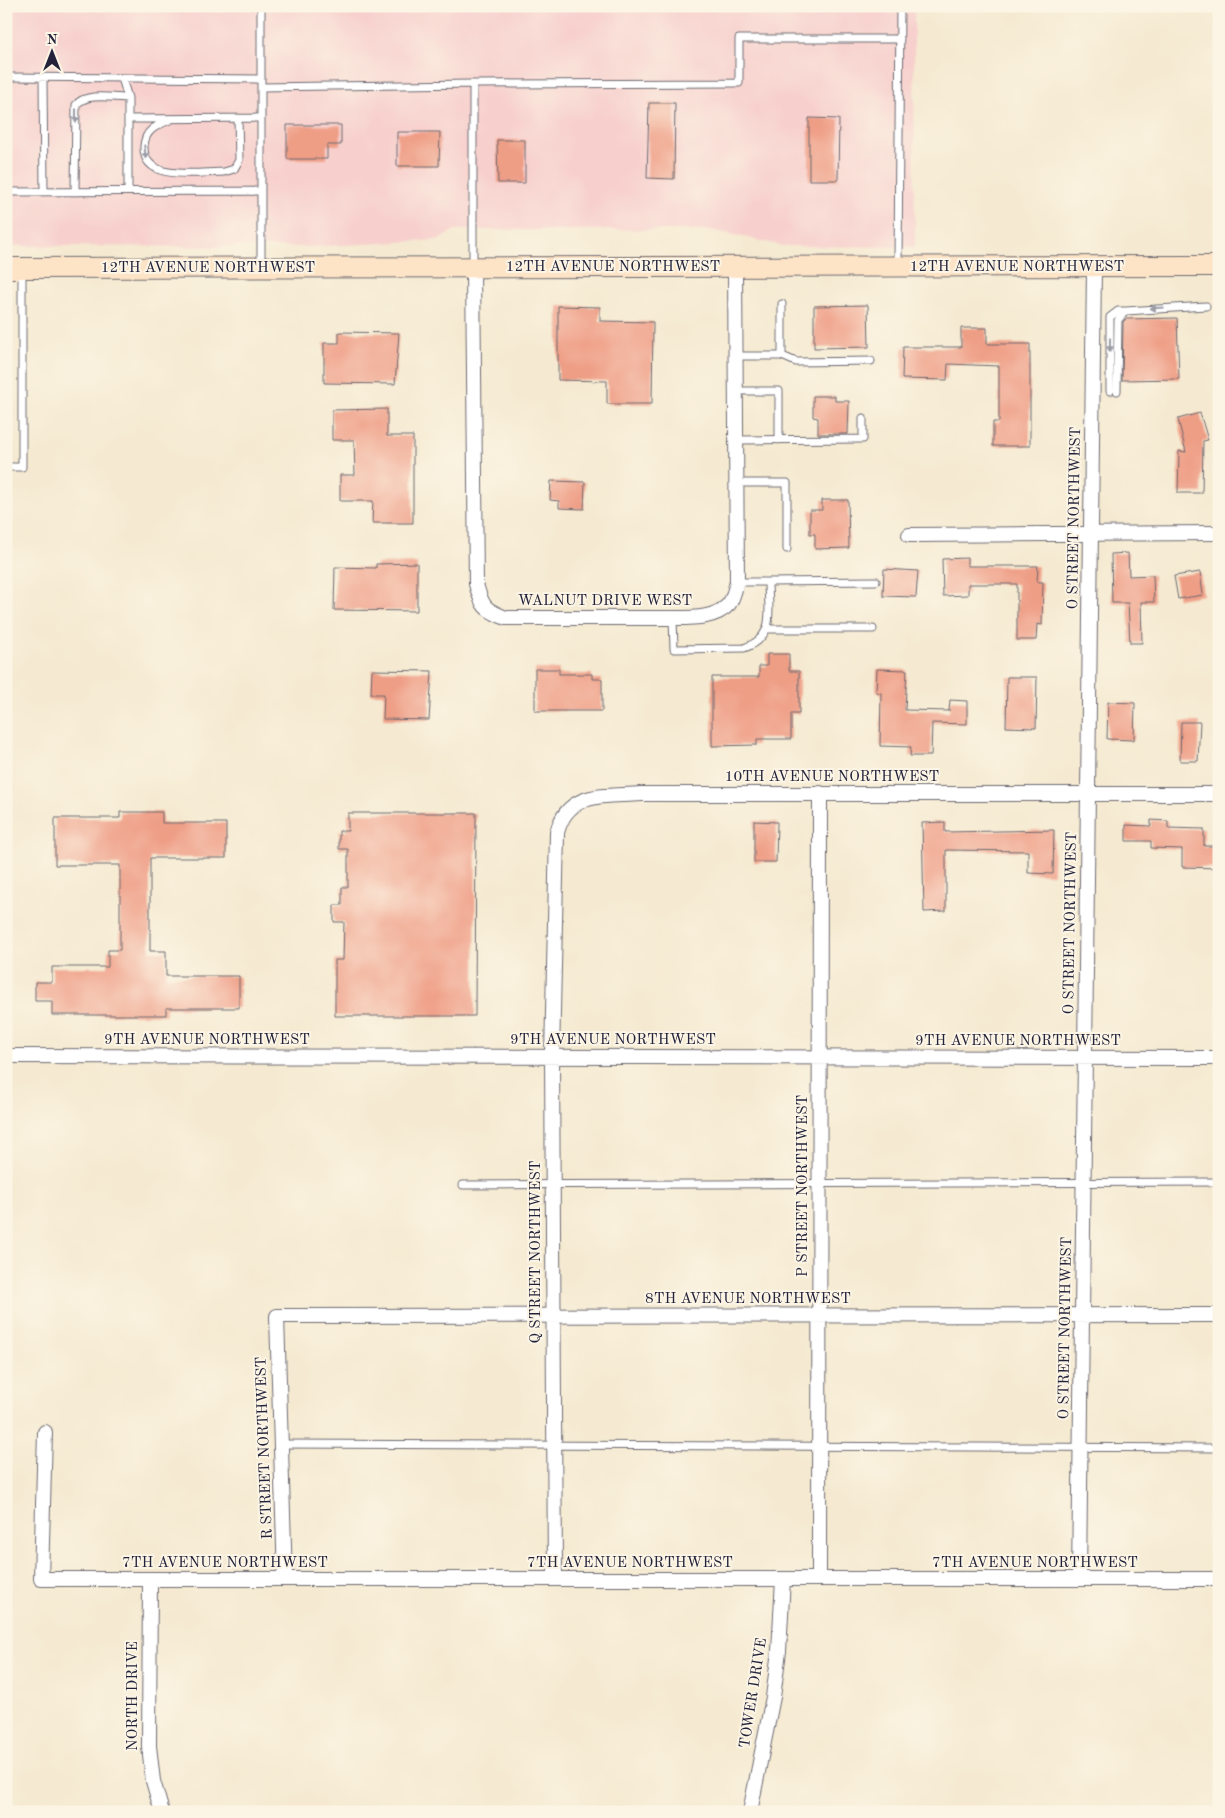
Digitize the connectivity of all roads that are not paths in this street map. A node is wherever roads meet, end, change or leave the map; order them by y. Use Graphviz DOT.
graph roads {
  1 [pos="261,6"];
  2 [pos="900,6"];
  3 [pos="900,39"];
  4 [pos="6,77"];
  5 [pos="43,77"];
  6 [pos="122,78"];
  7 [pos="261,83"];
  8 [pos="473,84"];
  9 [pos="128,98"];
  10 [pos="238,118"];
  11 [pos="260,118"];
  12 [pos="128,119"];
  13 [pos="172,119"];
  14 [pos="128,191"];
  15 [pos="260,191"];
  16 [pos="6,192"];
  17 [pos="44,192"];
  18 [pos="75,192"];
  19 [pos="1219,266"];
  20 [pos="735,267"];
  21 [pos="898,267"];
  22 [pos="1094,267"];
  23 [pos="14,268"];
  24 [pos="261,268"];
  25 [pos="473,268"];
  26 [pos="782,304"];
  27 [pos="1206,306"];
  28 [pos="736,356"];
  29 [pos="782,356"];
  30 [pos="871,361"];
  31 [pos="736,391"];
  32 [pos="1114,391"];
  33 [pos="863,418"];
  34 [pos="736,440"];
  35 [pos="779,440"];
  36 [pos="6,467"];
  37 [pos="736,484"];
  38 [pos="1091,533"];
  39 [pos="1219,533"];
  40 [pos="909,535"];
  41 [pos="787,549"];
  42 [pos="876,581"];
  43 [pos="737,582"];
  44 [pos="768,582"];
  45 [pos="673,618"];
  46 [pos="768,629"];
  47 [pos="874,629"];
  48 [pos="820,793"];
  49 [pos="1089,794"];
  50 [pos="1219,794"];
  51 [pos="555,925"];
  52 [pos="6,1056"];
  53 [pos="552,1056"];
  54 [pos="819,1056"];
  55 [pos="1086,1057"];
  56 [pos="1219,1058"];
  57 [pos="1219,1182"];
  58 [pos="1084,1183"];
  59 [pos="463,1184"];
  60 [pos="552,1184"];
  61 [pos="819,1184"];
  62 [pos="819,1315"];
  63 [pos="1082,1315"];
  64 [pos="1219,1315"];
  65 [pos="278,1316"];
  66 [pos="552,1316"];
  67 [pos="45,1432"];
  68 [pos="281,1444"];
  69 [pos="554,1445"];
  70 [pos="819,1446"];
  71 [pos="1081,1447"];
  72 [pos="1219,1448"];
  73 [pos="150,1579"];
  74 [pos="285,1579"];
  75 [pos="555,1579"];
  76 [pos="783,1579"];
  77 [pos="819,1579"];
  78 [pos="1079,1579"];
  79 [pos="1219,1579"];
  80 [pos="162,1812"];
  81 [pos="750,1812"];
  1 -- 7 [label="lane"];
  2 -- 3 [label="lane"];
  3 -- 8 [label="lane"];
  3 -- 21 [label="lane"];
  4 -- 5 [label="lane"];
  5 -- 6 [label="lane"];
  5 -- 17 [label="lane"];
  6 -- 7 [label="lane"];
  6 -- 9 [label="lane"];
  7 -- 8 [label="lane"];
  7 -- 11 [label="lane"];
  8 -- 25 [label="lane"];
  9 -- 12 [label="lane"];
  9 -- 18 [label="lane, one-way"];
  10 -- 11 [label="lane"];
  10 -- 13 [label="lane"];
  13 -- 10 [label="lane, one-way"];
  11 -- 15 [label="lane"];
  12 -- 13 [label="lane"];
  12 -- 14 [label="lane"];
  14 -- 15 [label="lane"];
  14 -- 18 [label="lane"];
  15 -- 24 [label="lane"];
  16 -- 17 [label="lane"];
  17 -- 18 [label="lane"];
  19 -- 22 [label="main road, 12TH AVENUE NORTHWEST"];
  20 -- 21 [label="main road, 12TH AVENUE NORTHWEST"];
  20 -- 25 [label="main road, 12TH AVENUE NORTHWEST"];
  20 -- 28 [label="street, WALNUT DRIVE WEST"];
  21 -- 22 [label="main road, 12TH AVENUE NORTHWEST"];
  22 -- 38 [label="street, O STREET NORTHWEST"];
  23 -- 24 [label="main road, 12TH AVENUE NORTHWEST"];
  23 -- 36 [label="lane"];
  24 -- 25 [label="main road, 12TH AVENUE NORTHWEST"];
  25 -- 45 [label="street, WALNUT DRIVE WEST"];
  26 -- 29 [label="lane"];
  27 -- 32 [label="lane, one-way"];
  28 -- 29 [label="lane"];
  28 -- 31 [label="street, WALNUT DRIVE WEST"];
  29 -- 30 [label="lane"];
  31 -- 34 [label="street, WALNUT DRIVE WEST"];
  31 -- 35 [label="lane"];
  33 -- 35 [label="lane"];
  34 -- 35 [label="lane"];
  34 -- 37 [label="street, WALNUT DRIVE WEST"];
  37 -- 41 [label="lane"];
  37 -- 43 [label="street, WALNUT DRIVE WEST"];
  38 -- 39 [label="street"];
  38 -- 40 [label="street"];
  38 -- 49 [label="street, O STREET NORTHWEST"];
  42 -- 44 [label="lane"];
  43 -- 44 [label="lane"];
  43 -- 45 [label="street, WALNUT DRIVE WEST"];
  44 -- 46 [label="lane"];
  45 -- 46 [label="lane"];
  46 -- 47 [label="lane"];
  48 -- 49 [label="street, 10TH AVENUE NORTHWEST"];
  48 -- 51 [label="street, 10TH AVENUE NORTHWEST"];
  48 -- 54 [label="street, P STREET NORTHWEST"];
  49 -- 50 [label="street, 10TH AVENUE NORTHWEST"];
  49 -- 55 [label="street, O STREET NORTHWEST"];
  51 -- 53 [label="street, Q STREET NORTHWEST"];
  52 -- 53 [label="street, 9TH AVENUE NORTHWEST"];
  53 -- 54 [label="street, 9TH AVENUE NORTHWEST"];
  53 -- 60 [label="street, Q STREET NORTHWEST"];
  54 -- 55 [label="street, 9TH AVENUE NORTHWEST"];
  54 -- 61 [label="street, P STREET NORTHWEST"];
  55 -- 56 [label="street, 9TH AVENUE NORTHWEST"];
  55 -- 58 [label="street, O STREET NORTHWEST"];
  57 -- 58 [label="lane"];
  58 -- 61 [label="lane"];
  58 -- 63 [label="street, O STREET NORTHWEST"];
  59 -- 60 [label="lane"];
  60 -- 61 [label="lane"];
  60 -- 66 [label="street, Q STREET NORTHWEST"];
  61 -- 62 [label="street, P STREET NORTHWEST"];
  62 -- 63 [label="street, 8TH AVENUE NORTHWEST"];
  62 -- 66 [label="street, 8TH AVENUE NORTHWEST"];
  62 -- 70 [label="street, P STREET NORTHWEST"];
  63 -- 64 [label="street, 8TH AVENUE NORTHWEST"];
  63 -- 71 [label="street, O STREET NORTHWEST"];
  65 -- 66 [label="street, 8TH AVENUE NORTHWEST"];
  65 -- 68 [label="street, R STREET NORTHWEST"];
  66 -- 69 [label="street, Q STREET NORTHWEST"];
  67 -- 73 [label="street, 7TH AVENUE NORTHWEST"];
  68 -- 69 [label="lane"];
  68 -- 74 [label="street, R STREET NORTHWEST"];
  69 -- 70 [label="lane"];
  69 -- 75 [label="street, Q STREET NORTHWEST"];
  70 -- 71 [label="lane"];
  70 -- 77 [label="street, P STREET NORTHWEST"];
  71 -- 72 [label="lane"];
  71 -- 78 [label="street, O STREET NORTHWEST"];
  73 -- 74 [label="street, 7TH AVENUE NORTHWEST"];
  73 -- 80 [label="street, NORTH DRIVE"];
  74 -- 75 [label="street, 7TH AVENUE NORTHWEST"];
  75 -- 76 [label="street, 7TH AVENUE NORTHWEST"];
  76 -- 77 [label="street, 7TH AVENUE NORTHWEST"];
  76 -- 81 [label="street, TOWER DRIVE"];
  77 -- 78 [label="street, 7TH AVENUE NORTHWEST"];
  78 -- 79 [label="street, 7TH AVENUE NORTHWEST"];
}
